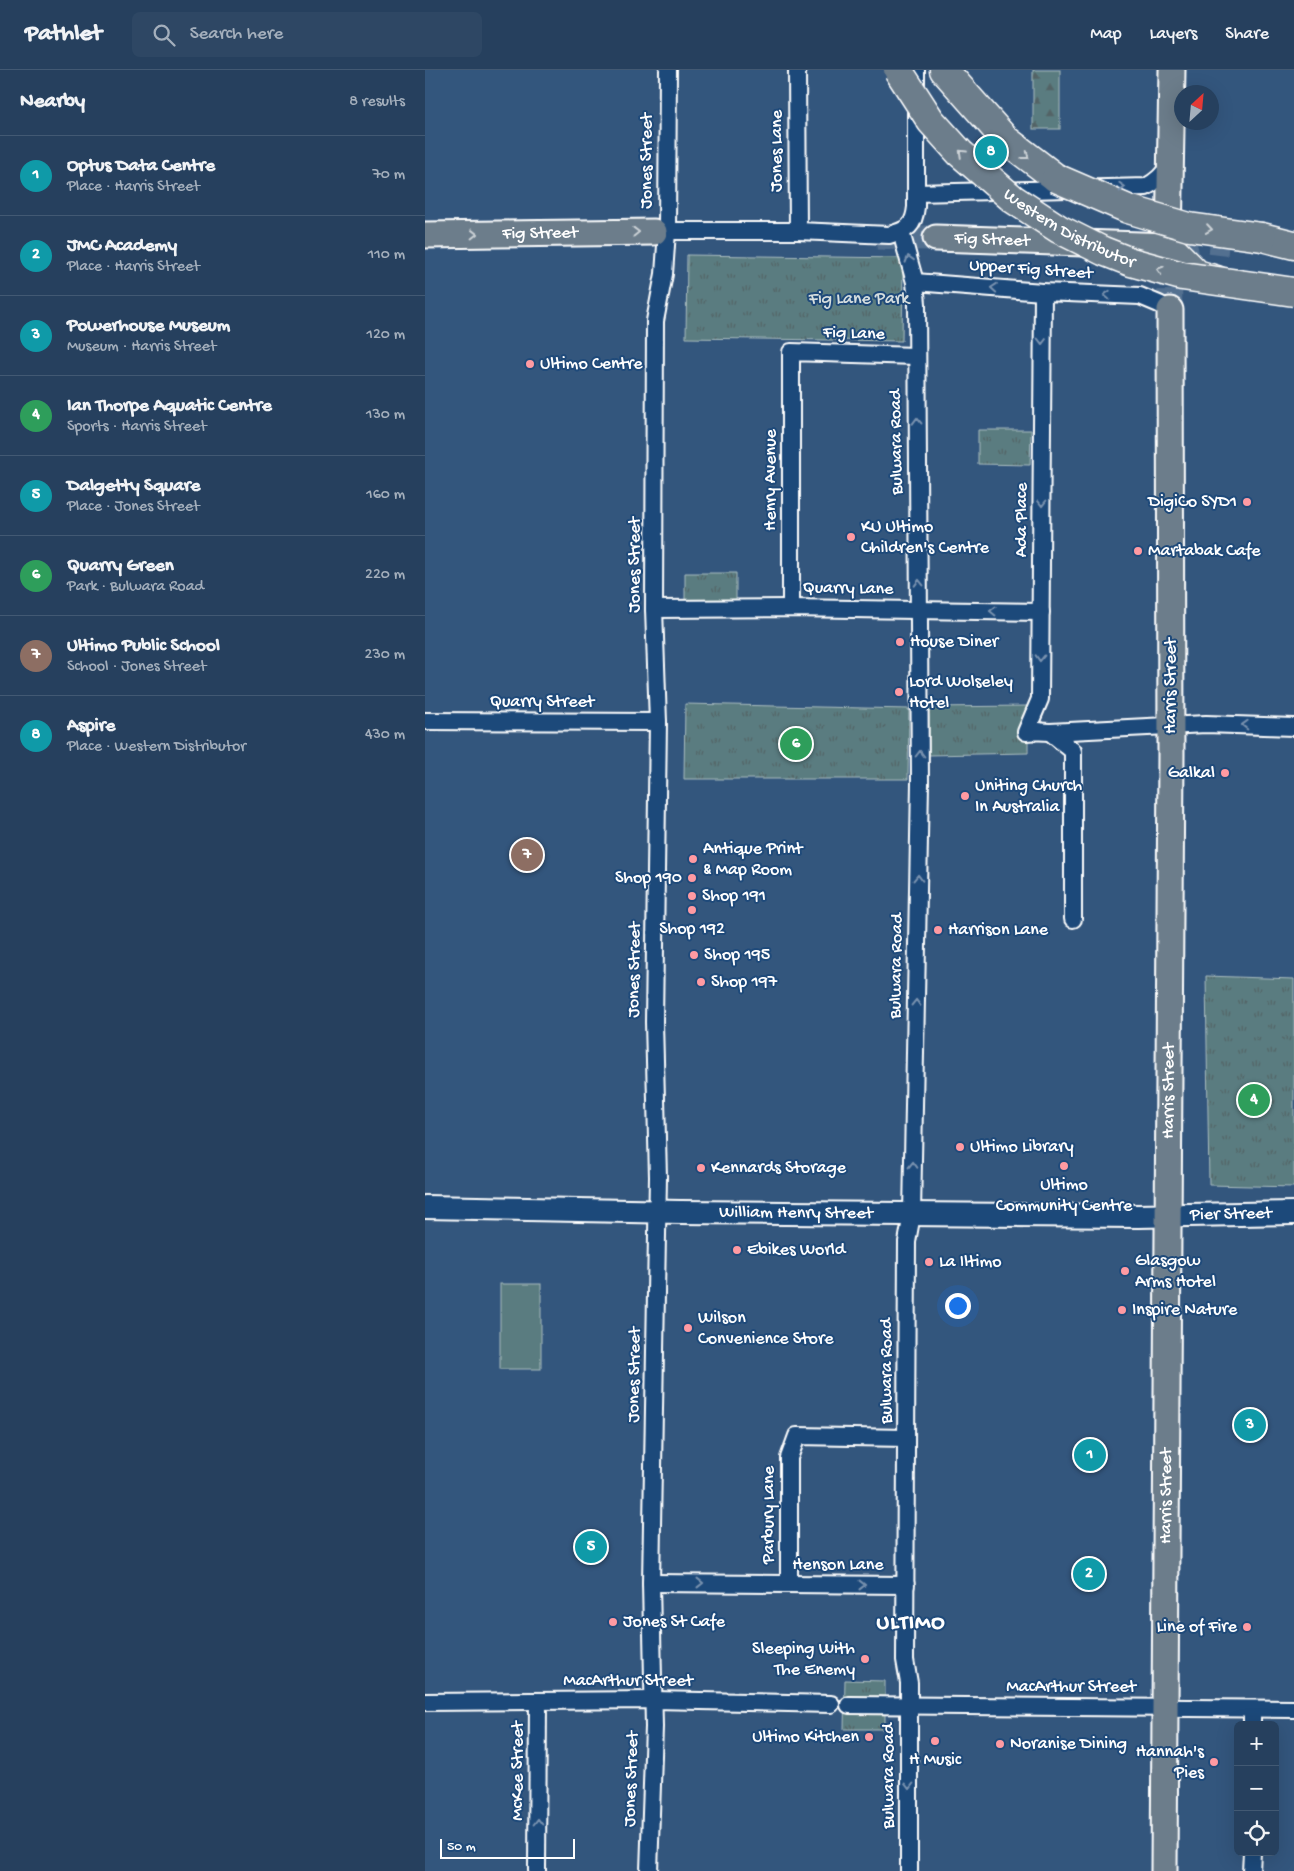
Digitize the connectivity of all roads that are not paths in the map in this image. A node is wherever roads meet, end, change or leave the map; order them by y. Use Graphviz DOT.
graph roads {
  1 [pos="668,70"];
  2 [pos="797,70"];
  3 [pos="898,70"];
  4 [pos="916,70"];
  5 [pos="944,70"];
  6 [pos="1172,70"];
  7 [pos="1170,164"];
  8 [pos="916,192"];
  9 [pos="661,231"];
  10 [pos="798,231"];
  11 [pos="1294,231"];
  12 [pos="901,232"];
  13 [pos="425,234"];
  14 [pos="1262,237"];
  15 [pos="936,238"];
  16 [pos="1294,245"];
  17 [pos="1169,246"];
  18 [pos="915,282"];
  19 [pos="1043,292"];
  20 [pos="1294,292"];
  21 [pos="1294,298"];
  22 [pos="1170,310"];
  23 [pos="791,352"];
  24 [pos="916,356"];
  25 [pos="791,608"];
  26 [pos="654,609"];
  27 [pos="919,610"];
  28 [pos="1041,612"];
  29 [pos="425,721"];
  30 [pos="658,722"];
  31 [pos="1171,725"];
  32 [pos="1294,727"];
  33 [pos="1039,731"];
  34 [pos="1073,919"];
  35 [pos="425,1208"];
  36 [pos="657,1211"];
  37 [pos="1294,1213"];
  38 [pos="912,1214"];
  39 [pos="1167,1215"];
  40 [pos="906,1438"];
  41 [pos="651,1583"];
  42 [pos="789,1584"];
  43 [pos="906,1585"];
  44 [pos="654,1700"];
  45 [pos="538,1701"];
  46 [pos="425,1702"];
  47 [pos="831,1704"];
  48 [pos="849,1705"];
  49 [pos="909,1706"];
  50 [pos="1164,1708"];
  51 [pos="1294,1709"];
  52 [pos="1252,1717"];
  53 [pos="1251,1856"];
  54 [pos="537,1871"];
  55 [pos="649,1871"];
  56 [pos="909,1871"];
  57 [pos="1163,1871"];
  58 [pos="1251,1871"];
  1 -- 9 [label="street, Jones Street"];
  2 -- 10 [label="street, Jones Lane"];
  20 -- 3 [label="highway, Western Distributor, one-way, bridge"];
  4 -- 8 [label="street"];
  5 -- 14 [label="highway, Western Distributor, one-way, bridge"];
  6 -- 7 [label="main road"];
  8 -- 7 [label="street, one-way"];
  7 -- 17 [label="main road"];
  8 -- 12 [label="street"];
  9 -- 10 [label="street"];
  13 -- 9 [label="main road, Fig Street, one-way"];
  9 -- 26 [label="street, Jones Street"];
  10 -- 12 [label="street"];
  11 -- 14 [label="highway, Western Distributor"];
  18 -- 12 [label="street, Bulwara Road, one-way"];
  14 -- 16 [label="highway"];
  15 -- 17 [label="main road, Fig Street"];
  17 -- 21 [label="highway"];
  19 -- 18 [label="street, Upper Fig Street, one-way"];
  18 -- 24 [label="street, Bulwara Road"];
  22 -- 19 [label="street, Upper Fig Street, one-way"];
  19 -- 28 [label="street, Ada Place, one-way"];
  22 -- 31 [label="main road, Harris Street"];
  23 -- 24 [label="street, Fig Lane"];
  23 -- 25 [label="street, Henry Avenue"];
  27 -- 24 [label="street, Bulwara Road, one-way"];
  25 -- 26 [label="street, Quarry Lane"];
  25 -- 27 [label="street, Quarry Lane"];
  26 -- 30 [label="street, Jones Street"];
  28 -- 27 [label="street, Quarry Lane, one-way"];
  38 -- 27 [label="street, Bulwara Road, one-way"];
  28 -- 33 [label="street, Ada Place, one-way"];
  29 -- 30 [label="street, Quarry Street"];
  30 -- 36 [label="street, Jones Street"];
  32 -- 31 [label="street, one-way"];
  31 -- 33 [label="street"];
  31 -- 39 [label="main road, Harris Street"];
  33 -- 34 [label="street"];
  35 -- 36 [label="main road, William Henry Street"];
  36 -- 38 [label="main road, William Henry Street"];
  36 -- 41 [label="street, Jones Street"];
  37 -- 39 [label="main road, Pier Street"];
  38 -- 39 [label="main road, William Henry Street"];
  38 -- 40 [label="street, Bulwara Road"];
  39 -- 50 [label="main road, Harris Street"];
  40 -- 42 [label="street, Parbury Lane"];
  40 -- 43 [label="street, Bulwara Road"];
  41 -- 42 [label="street, Henson Lane, one-way"];
  41 -- 44 [label="street, Jones Street"];
  42 -- 43 [label="street, Henson Lane, one-way"];
  43 -- 49 [label="street, Bulwara Road"];
  44 -- 45 [label="street, MacArthur Street"];
  44 -- 47 [label="street, MacArthur Street"];
  44 -- 55 [label="street, Jones Street"];
  45 -- 46 [label="street, MacArthur Street"];
  54 -- 45 [label="street, McKee Street, one-way"];
  48 -- 49 [label="street, MacArthur Street"];
  49 -- 50 [label="street, MacArthur Street"];
  49 -- 56 [label="street, Bulwara Road, one-way"];
  50 -- 52 [label="street, MacArthur Street"];
  50 -- 57 [label="main road, Harris Street"];
  51 -- 52 [label="street, MacArthur Street"];
  53 -- 58 [label="street"];
}
